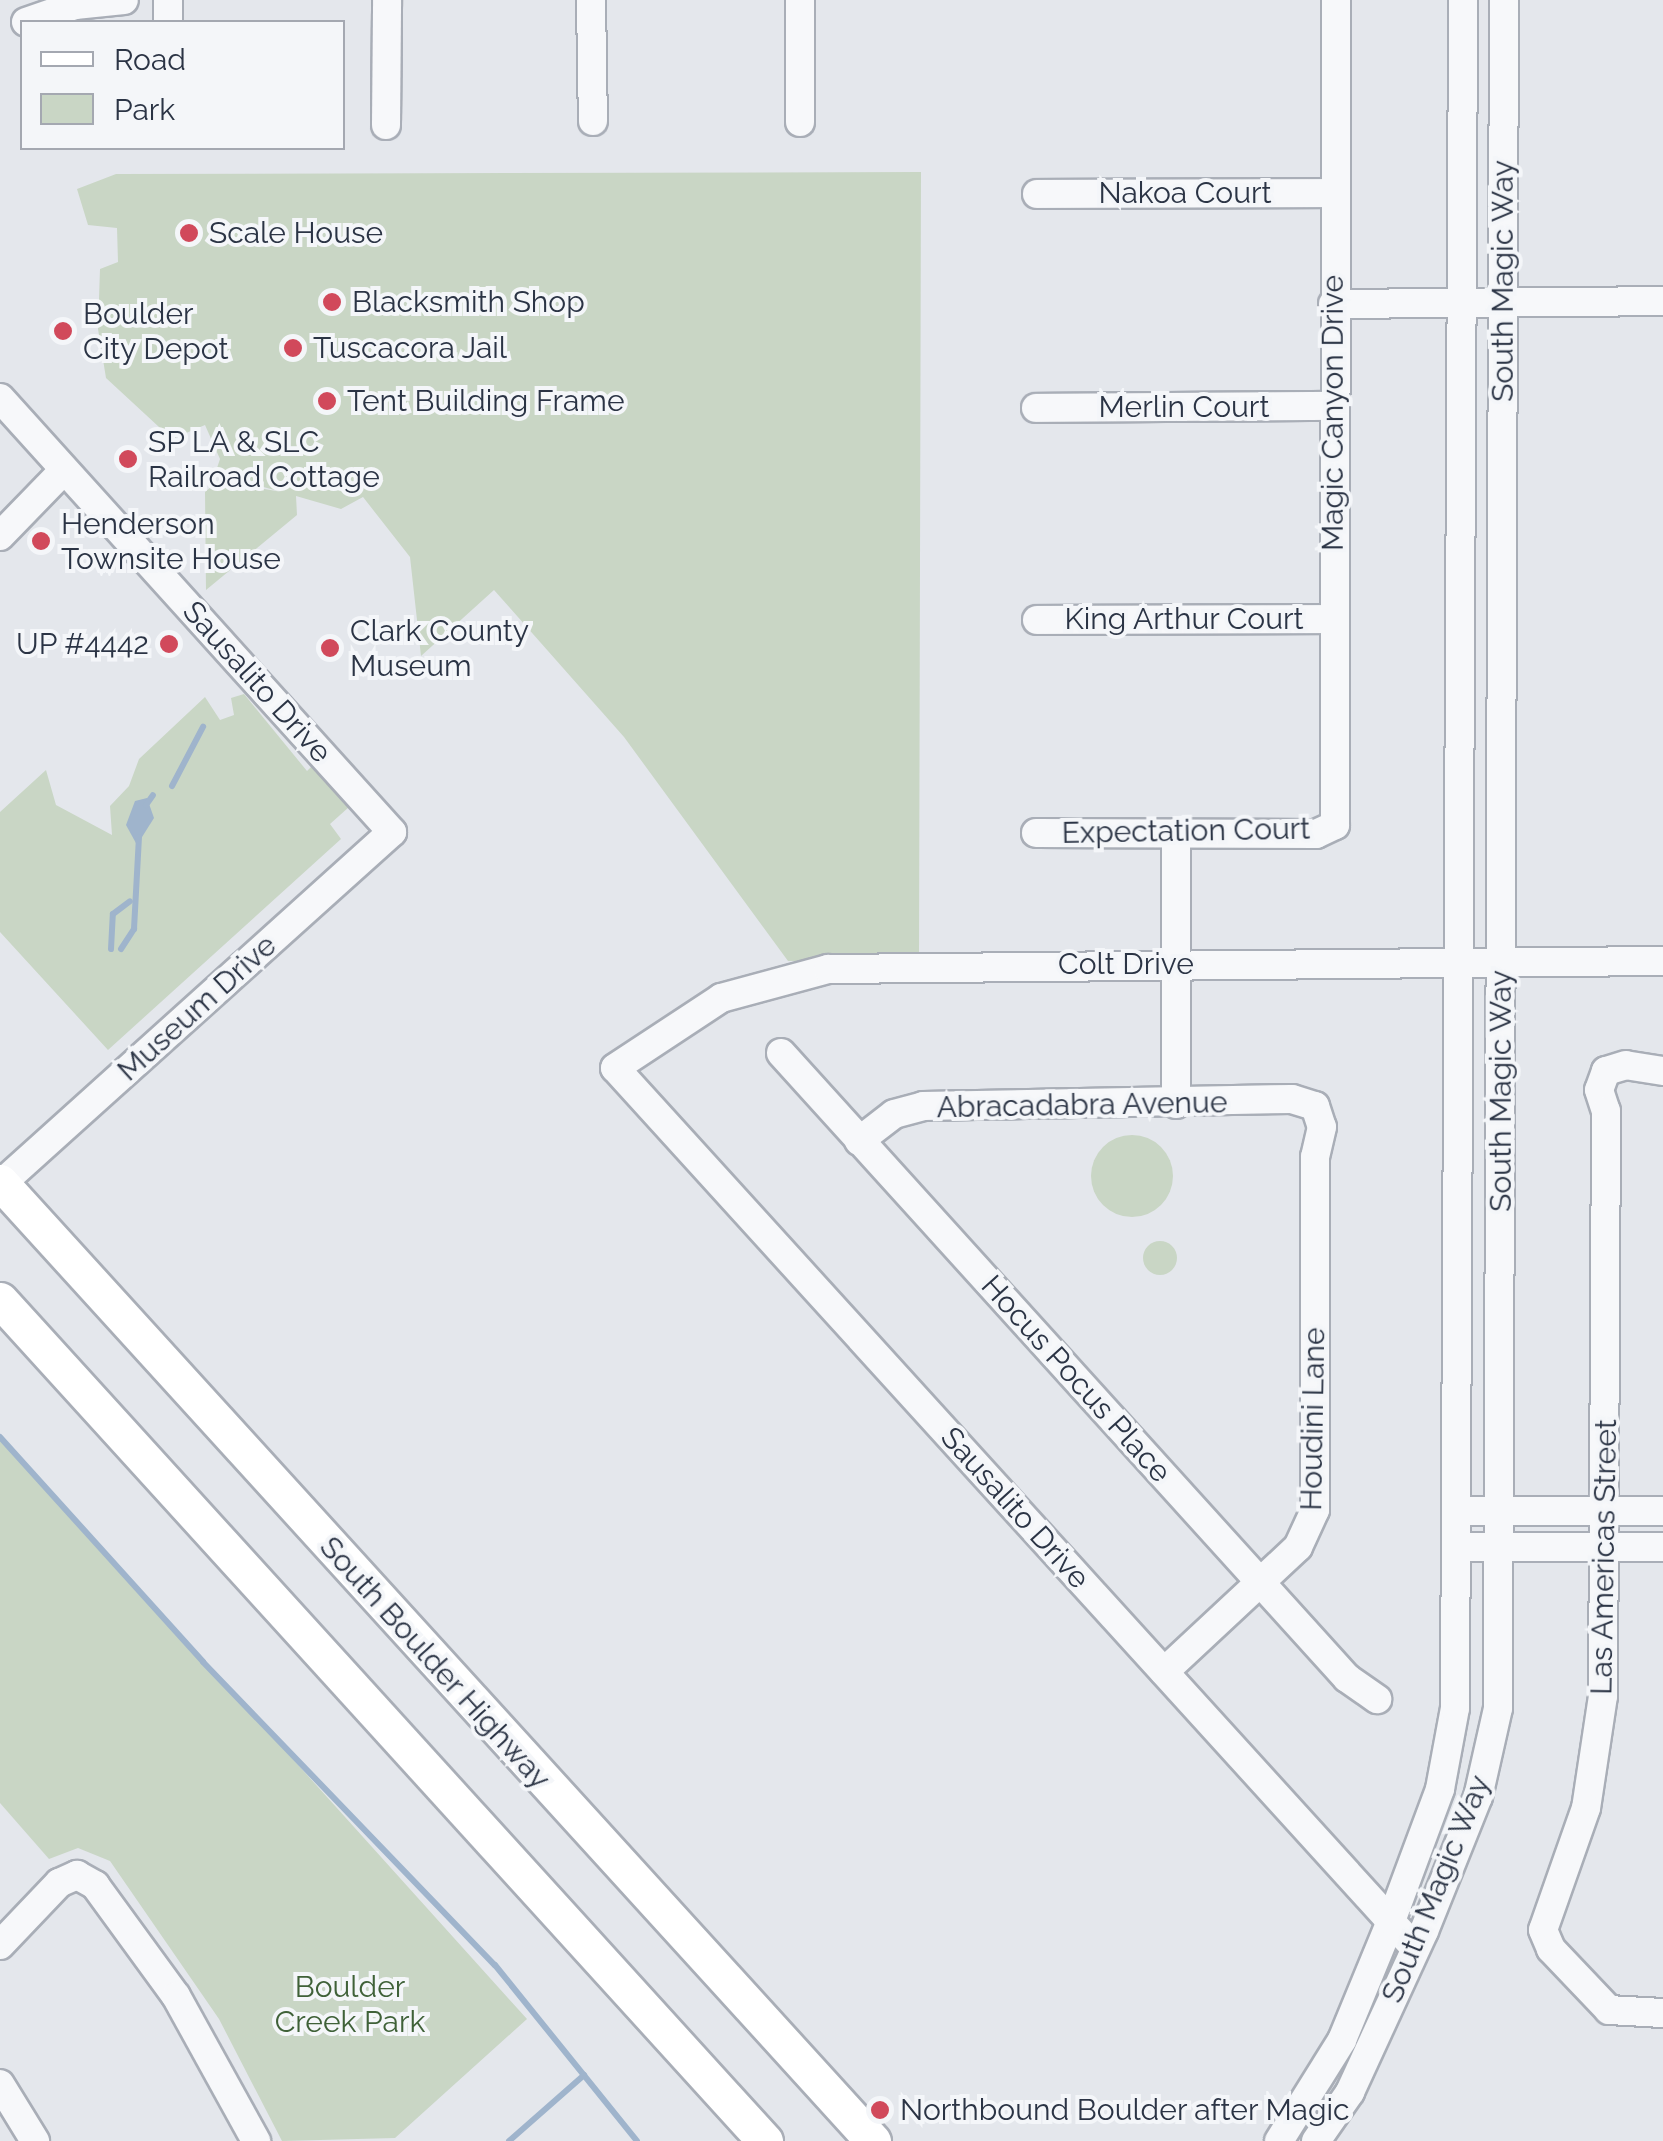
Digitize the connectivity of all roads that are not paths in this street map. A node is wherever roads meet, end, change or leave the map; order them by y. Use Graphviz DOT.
graph roads {
  1 [pos="124,0"];
  2 [pos="387,0"];
  3 [pos="591,0"];
  4 [pos="800,0"];
  5 [pos="1336,0"];
  6 [pos="1463,0"];
  7 [pos="1504,0"];
  8 [pos="32,20"];
  9 [pos="593,121"];
  10 [pos="800,122"];
  11 [pos="386,125"];
  12 [pos="1333,193"];
  13 [pos="1036,194"];
  14 [pos="1663,301"];
  15 [pos="1503,302"];
  16 [pos="1461,303"];
  17 [pos="1333,304"];
  18 [pos="0,398"];
  19 [pos="1332,406"];
  20 [pos="1036,408"];
  21 [pos="69,476"];
  22 [pos="0,536"];
  23 [pos="1332,619"];
  24 [pos="1036,620"];
  25 [pos="1335,825"];
  26 [pos="392,832"];
  27 [pos="1036,833"];
  28 [pos="1176,833"];
  29 [pos="1663,961"];
  30 [pos="1501,963"];
  31 [pos="1174,964"];
  32 [pos="1460,965"];
  33 [pos="781,1054"];
  34 [pos="615,1068"];
  35 [pos="1663,1071"];
  36 [pos="1176,1104"];
  37 [pos="1315,1106"];
  38 [pos="859,1141"];
  39 [pos="1,1182"];
  40 [pos="0,1300"];
  41 [pos="1458,1511"];
  42 [pos="1605,1511"];
  43 [pos="1663,1511"];
  44 [pos="1500,1512"];
  45 [pos="1458,1547"];
  46 [pos="1605,1547"];
  47 [pos="1663,1547"];
  48 [pos="1500,1548"];
  49 [pos="1262,1583"];
  50 [pos="1164,1672"];
  51 [pos="1376,1699"];
  52 [pos="1391,1921"];
  53 [pos="0,1945"];
  54 [pos="1415,1948"];
  55 [pos="1663,2014"];
  56 [pos="0,2084"];
  57 [pos="36,2141"];
  58 [pos="256,2141"];
  59 [pos="765,2141"];
  60 [pos="874,2141"];
  61 [pos="1280,2141"];
  62 [pos="1316,2141"];
  1 -- 8 [label="street"];
  2 -- 11 [label="street"];
  3 -- 9 [label="street"];
  4 -- 10 [label="street"];
  5 -- 12 [label="street, Magic Canyon Drive"];
  6 -- 16 [label="street, South Magic Way"];
  7 -- 15 [label="street, South Magic Way"];
  12 -- 13 [label="street, Nakoa Court"];
  12 -- 17 [label="street, Magic Canyon Drive"];
  14 -- 15 [label="street"];
  15 -- 16 [label="street"];
  15 -- 30 [label="street, South Magic Way"];
  16 -- 17 [label="street"];
  16 -- 32 [label="street, South Magic Way"];
  17 -- 19 [label="street, Magic Canyon Drive"];
  18 -- 21 [label="street, Sausalito Drive"];
  19 -- 20 [label="street, Merlin Court"];
  19 -- 23 [label="street, Magic Canyon Drive"];
  21 -- 22 [label="street"];
  21 -- 26 [label="street, Sausalito Drive"];
  23 -- 24 [label="street, King Arthur Court"];
  23 -- 25 [label="street, Magic Canyon Drive"];
  25 -- 28 [label="street, Expectation Court"];
  26 -- 39 [label="street, Museum Drive"];
  27 -- 28 [label="street, Expectation Court"];
  28 -- 31 [label="street"];
  29 -- 30 [label="street, Colt Drive"];
  30 -- 32 [label="street, Colt Drive"];
  30 -- 44 [label="street, South Magic Way"];
  31 -- 32 [label="street, Colt Drive"];
  31 -- 34 [label="street, Colt Drive"];
  31 -- 36 [label="street"];
  32 -- 41 [label="street, South Magic Way"];
  33 -- 38 [label="street, Hocus Pocus Place"];
  34 -- 50 [label="street, Sausalito Drive"];
  35 -- 42 [label="street, Las Americas Street"];
  36 -- 37 [label="street, Abracadabra Avenue"];
  36 -- 38 [label="street, Abracadabra Avenue"];
  37 -- 49 [label="street, Houdini Lane"];
  38 -- 49 [label="street, Hocus Pocus Place"];
  39 -- 60 [label="main road, South Boulder Highway"];
  40 -- 59 [label="main road"];
  41 -- 44 [label="street"];
  41 -- 45 [label="street, South Magic Way"];
  42 -- 43 [label="street"];
  42 -- 44 [label="street"];
  42 -- 46 [label="street, Las Americas Street"];
  44 -- 48 [label="street, South Magic Way"];
  45 -- 48 [label="street"];
  45 -- 52 [label="street, South Magic Way"];
  46 -- 47 [label="street"];
  46 -- 48 [label="street"];
  46 -- 55 [label="street, Las Americas Street"];
  48 -- 54 [label="street, South Magic Way"];
  49 -- 50 [label="street, Houdini Lane"];
  49 -- 51 [label="street, Hocus Pocus Place"];
  50 -- 52 [label="street, Sausalito Drive"];
  52 -- 54 [label="street, Sausalito Drive"];
  52 -- 61 [label="street, South Magic Way"];
  53 -- 58 [label="street"];
  54 -- 62 [label="street, South Magic Way"];
  56 -- 57 [label="street"];
}
